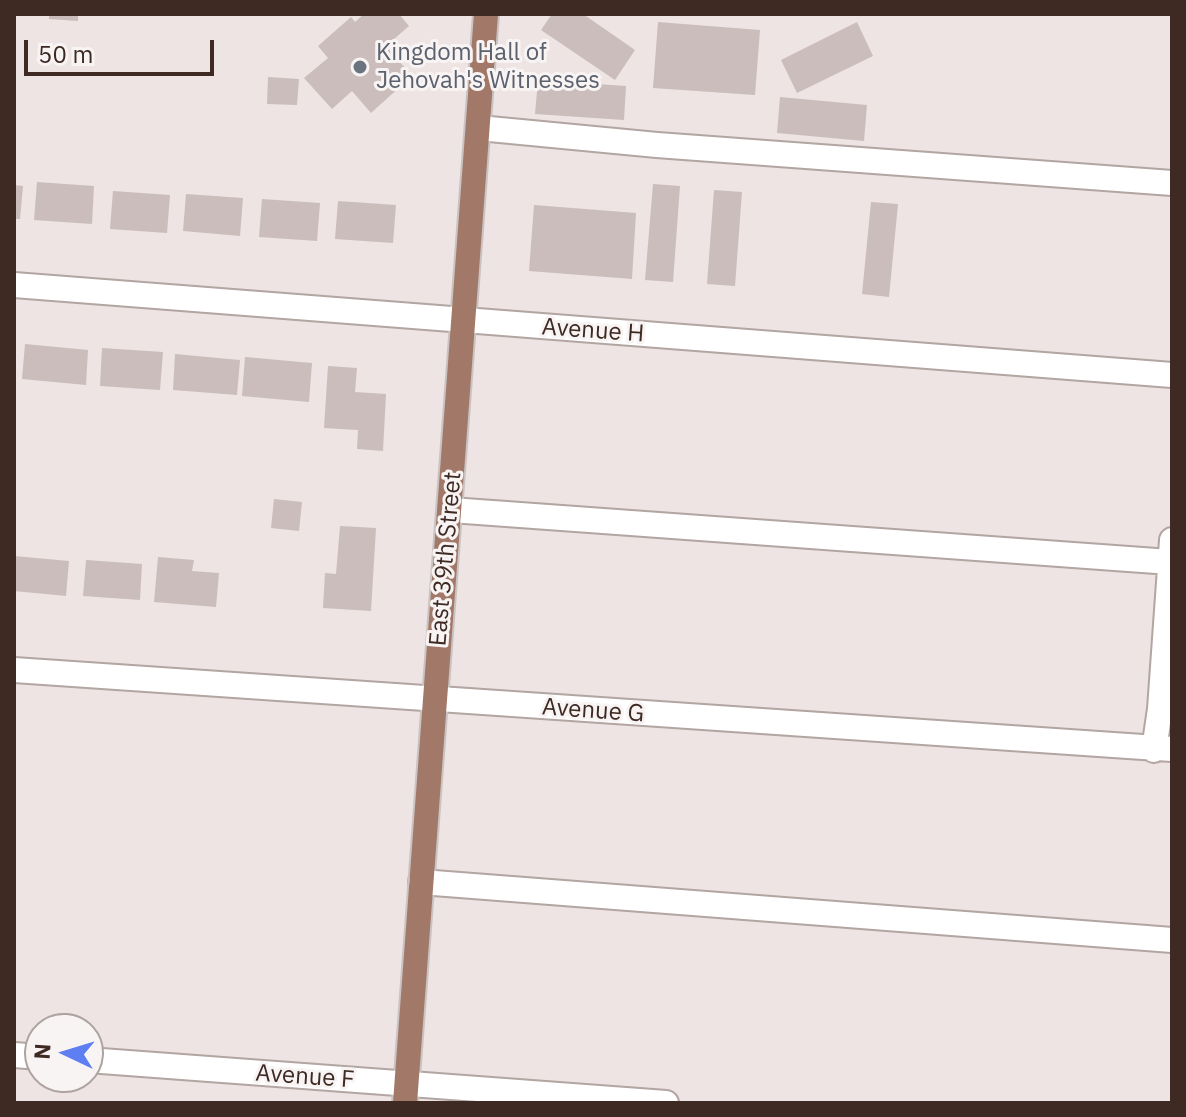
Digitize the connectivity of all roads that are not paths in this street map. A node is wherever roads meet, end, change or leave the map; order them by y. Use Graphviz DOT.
graph roads {
  1 [pos="486,14"];
  2 [pos="479,128"];
  3 [pos="1172,183"];
  4 [pos="14,285"];
  5 [pos="463,321"];
  6 [pos="1172,375"];
  7 [pos="451,510"];
  8 [pos="1171,551"];
  9 [pos="14,670"];
  10 [pos="434,700"];
  11 [pos="1163,749"];
  12 [pos="421,882"];
  13 [pos="1172,940"];
  14 [pos="104,1062"];
  15 [pos="406,1094"];
  16 [pos="666,1103"];
  1 -- 2 [label="main road, East 39th Street"];
  2 -- 3 [label="street"];
  2 -- 5 [label="main road, East 39th Street"];
  4 -- 5 [label="street, Avenue H"];
  5 -- 6 [label="street, Avenue H"];
  5 -- 7 [label="main road, East 39th Street"];
  7 -- 8 [label="street"];
  7 -- 10 [label="main road, East 39th Street"];
  8 -- 11 [label="street"];
  9 -- 10 [label="street, Avenue G"];
  10 -- 11 [label="street, Avenue G"];
  10 -- 12 [label="main road, East 39th Street"];
  12 -- 13 [label="street"];
  12 -- 15 [label="main road, East 39th Street"];
  14 -- 15 [label="street, Avenue F"];
  15 -- 16 [label="street, Avenue F"];
}
